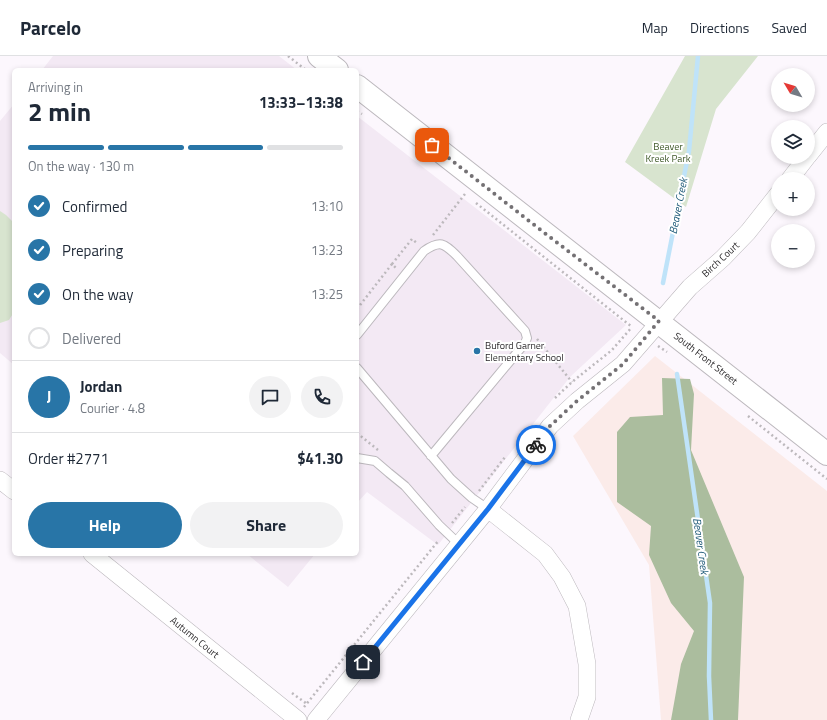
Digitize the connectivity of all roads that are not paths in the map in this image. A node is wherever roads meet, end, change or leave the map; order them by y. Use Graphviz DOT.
graph roads {
  1 [pos="319,56"];
  2 [pos="334,68"];
  3 [pos="359,88"];
  4 [pos="827,132"];
  5 [pos="815,148"];
  6 [pos="802,164"];
  7 [pos="796,172"];
  8 [pos="771,203"];
  9 [pos="659,321"];
  10 [pos="359,332"];
  11 [pos="359,370"];
  12 [pos="827,454"];
  13 [pos="431,456"];
  14 [pos="359,458"];
  15 [pos="0,480"];
  16 [pos="12,489"];
  17 [pos="488,509"];
  18 [pos="459,544"];
  19 [pos="94,556"];
  20 [pos="298,720"];
  21 [pos="316,720"];
  22 [pos="579,720"];
  1 -- 2 [label="street"];
  3 -- 9 [label="street, South Front Street"];
  4 -- 5 [label="street"];
  6 -- 7 [label="street"];
  8 -- 9 [label="street, Birch Court"];
  9 -- 12 [label="street, South Front Street"];
  9 -- 17 [label="street, Birch Court"];
  10 -- 13 [label="lane"];
  11 -- 13 [label="lane"];
  13 -- 17 [label="lane"];
  14 -- 18 [label="lane"];
  15 -- 16 [label="street"];
  17 -- 18 [label="street, Birch Court"];
  17 -- 22 [label="street"];
  18 -- 21 [label="street, Birch Court"];
  19 -- 20 [label="street, Autumn Court"];
}
